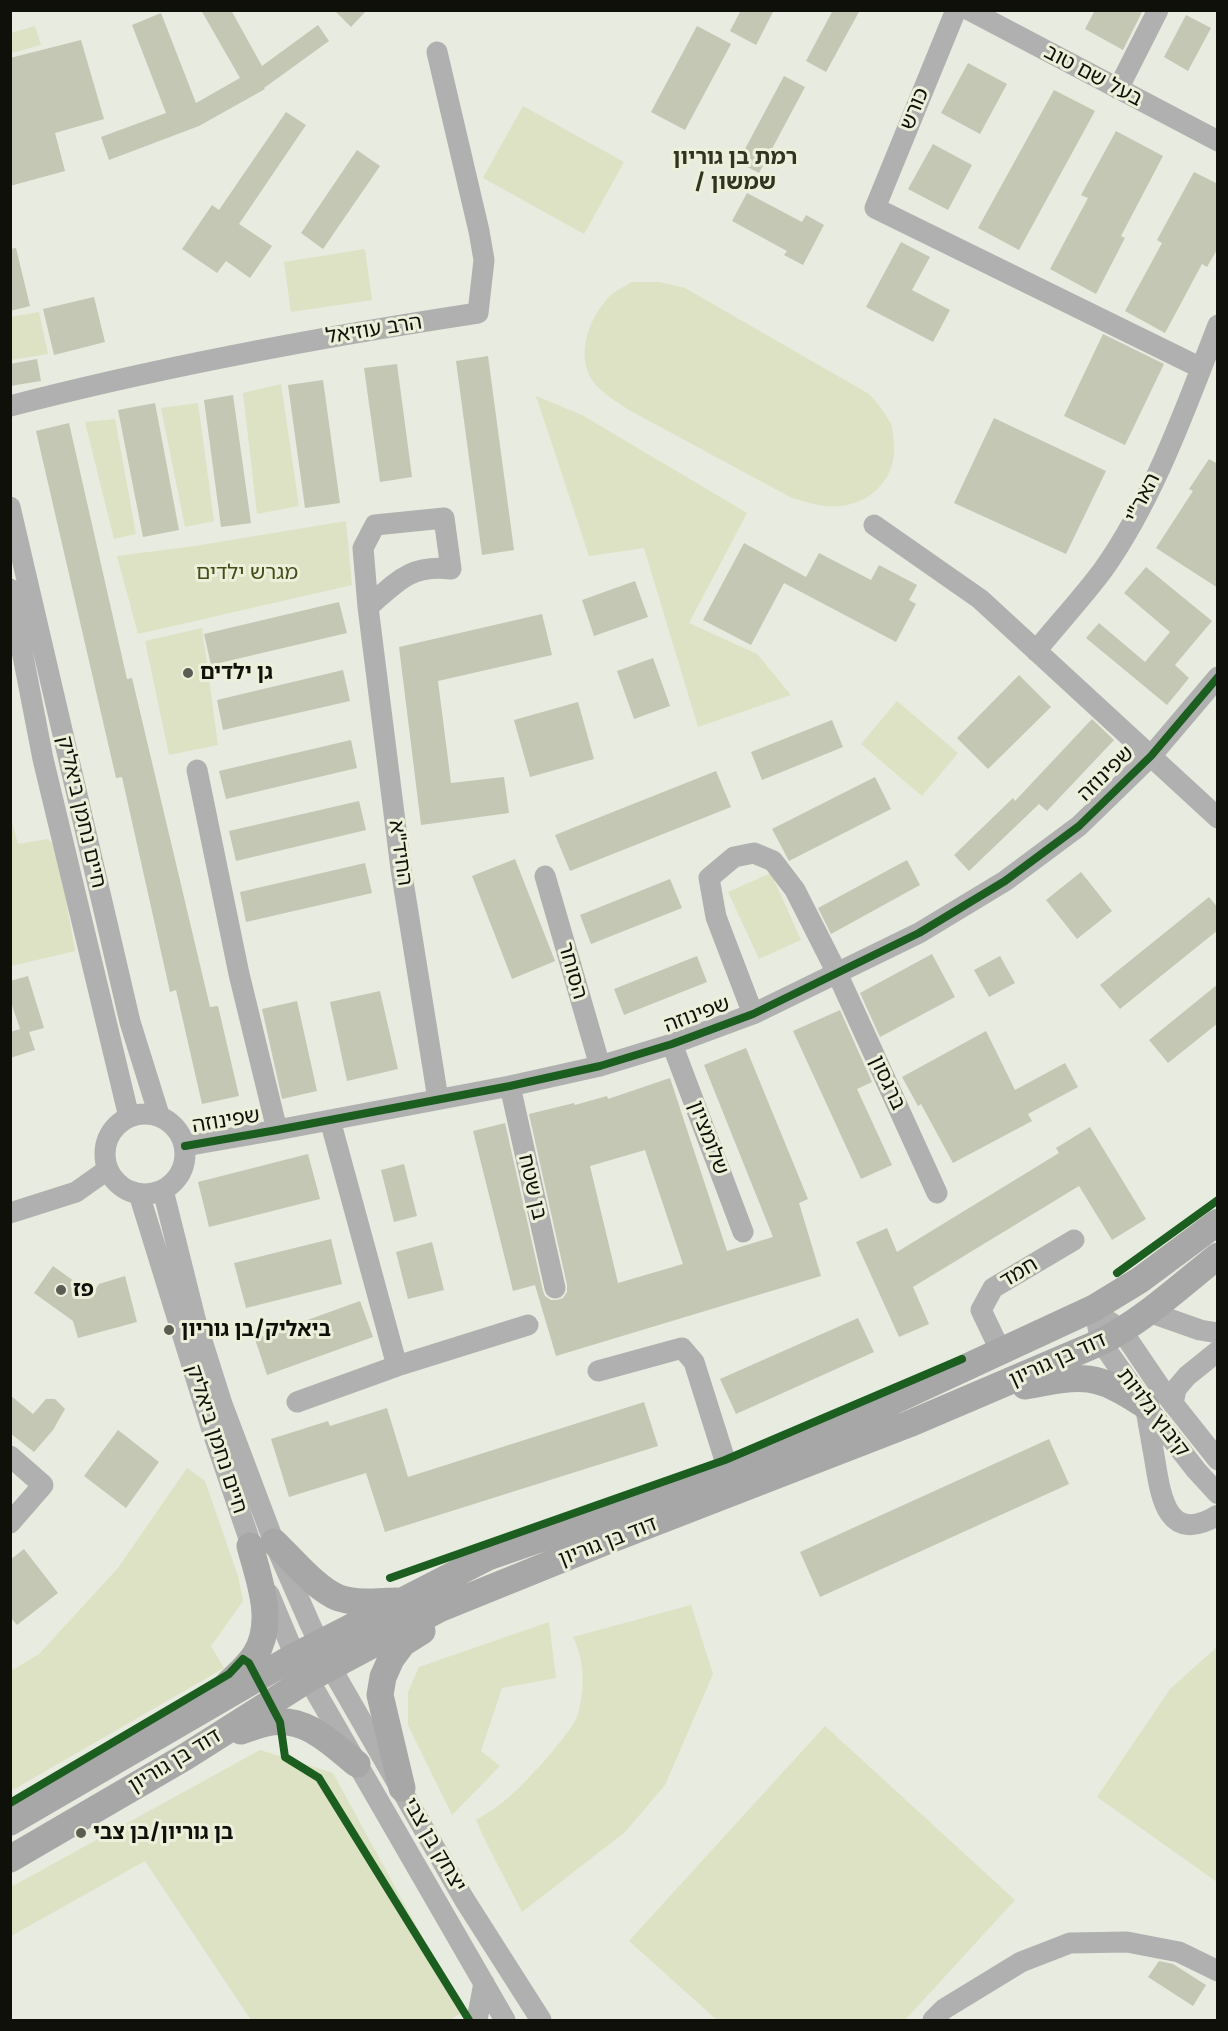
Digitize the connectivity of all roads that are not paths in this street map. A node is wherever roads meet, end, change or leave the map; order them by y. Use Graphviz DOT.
graph roads {
  1 [pos="956,10"];
  2 [pos="969,10"];
  3 [pos="1158,10"];
  4 [pos="437,52"];
  5 [pos="1118,89"];
  6 [pos="1218,141"];
  7 [pos="1218,325"];
  8 [pos="1201,368"];
  9 [pos="10,406"];
  10 [pos="10,507"];
  11 [pos="874,525"];
  12 [pos="10,589"];
  13 [pos="368,607"];
  14 [pos="1036,651"];
  15 [pos="1218,677"];
  16 [pos="1151,756"];
  17 [pos="197,770"];
  18 [pos="1218,818"];
  19 [pos="544,876"];
  20 [pos="837,973"];
  21 [pos="753,1014"];
  22 [pos="672,1044"];
  23 [pos="600,1066"];
  24 [pos="510,1086"];
  25 [pos="438,1099"];
  26 [pos="159,1115"];
  27 [pos="129,1116"];
  28 [pos="330,1120"];
  29 [pos="277,1131"];
  30 [pos="185,1146"];
  31 [pos="108,1170"];
  32 [pos="163,1190"];
  33 [pos="937,1193"];
  34 [pos="139,1194"];
  35 [pos="10,1213"];
  36 [pos="1218,1222"];
  37 [pos="743,1232"];
  38 [pos="1074,1240"];
  39 [pos="1218,1256"];
  40 [pos="555,1288"];
  41 [pos="1094,1308"];
  42 [pos="1149,1312"];
  43 [pos="1218,1315"];
  44 [pos="528,1325"];
  45 [pos="1209,1331"];
  46 [pos="1111,1337"];
  47 [pos="1218,1351"];
  48 [pos="1001,1352"];
  49 [pos="397,1366"];
  50 [pos="598,1371"];
  51 [pos="979,1394"];
  52 [pos="297,1402"];
  53 [pos="1173,1404"];
  54 [pos="1146,1406"];
  55 [pos="10,1456"];
  56 [pos="1218,1460"];
  57 [pos="729,1473"];
  58 [pos="1218,1494"];
  59 [pos="1218,1515"];
  60 [pos="10,1523"];
  61 [pos="262,1544"];
  62 [pos="473,1595"];
  63 [pos="403,1600"];
  64 [pos="313,1661"];
  65 [pos="190,1716"];
  66 [pos="185,1756"];
  67 [pos="357,1764"];
  68 [pos="402,1788"];
  69 [pos="10,1822"];
  70 [pos="10,1859"];
  71 [pos="1218,1971"];
  72 [pos="484,1983"];
  73 [pos="477,2020"];
  74 [pos="505,2020"];
  75 [pos="541,2020"];
  76 [pos="933,2020"];
  1 -- 8 [label="street, כורש"];
  2 -- 5 [label="street, בעל שם טוב"];
  3 -- 5 [label="street"];
  4 -- 9 [label="street, הרב עוזיאל"];
  5 -- 6 [label="street, בעל שם טוב"];
  7 -- 8 [label="street, האר\"י"];
  8 -- 14 [label="street, האר\"י"];
  10 -- 26 [label="street, חיים נחמן ביאליק"];
  11 -- 14 [label="street"];
  12 -- 27 [label="street, חיים נחמן ביאליק"];
  13 -- 13 [label="street, החיד\"א"];
  13 -- 25 [label="street, החיד\"א"];
  14 -- 16 [label="street"];
  15 -- 16 [label="street, שפינוזה"];
  16 -- 18 [label="street"];
  16 -- 20 [label="street, שפינוזה"];
  17 -- 29 [label="street"];
  19 -- 23 [label="street, הסוחר"];
  20 -- 21 [label="street, שפינוזה"];
  20 -- 21 [label="street, ברגסון"];
  20 -- 33 [label="street, ברגסון"];
  21 -- 22 [label="street, שפינוזה"];
  22 -- 23 [label="street, שפינוזה"];
  22 -- 37 [label="street, שלומציון"];
  23 -- 24 [label="street, שפינוזה"];
  24 -- 25 [label="street, שפינוזה"];
  24 -- 40 [label="street, בן שטח"];
  25 -- 28 [label="street, שפינוזה"];
  26 -- 27 [label="street"];
  26 -- 30 [label="street"];
  27 -- 31 [label="street"];
  28 -- 29 [label="street, שפינוזה"];
  28 -- 49 [label="street"];
  29 -- 30 [label="street, שפינוזה"];
  30 -- 32 [label="street"];
  31 -- 34 [label="street"];
  31 -- 35 [label="street"];
  32 -- 34 [label="street"];
  32 -- 61 [label="street, חיים נחמן ביאליק"];
  34 -- 61 [label="street, חיים נחמן ביאליק"];
  36 -- 41 [label="main road, דוד בן גוריון"];
  38 -- 48 [label="street, חמד"];
  39 -- 42 [label="main road, דוד בן גוריון"];
  41 -- 46 [label="street, קיבוץ גלויות"];
  41 -- 48 [label="main road, דוד בן גוריון"];
  42 -- 45 [label="street"];
  42 -- 46 [label="main road, דוד בן גוריון"];
  43 -- 45 [label="street"];
  44 -- 49 [label="street"];
  46 -- 51 [label="main road, דוד בן גוריון"];
  46 -- 53 [label="street, קיבוץ גלויות"];
  46 -- 54 [label="street, קיבוץ גלויות"];
  47 -- 53 [label="street"];
  48 -- 57 [label="main road, דוד בן גוריון"];
  49 -- 52 [label="street"];
  50 -- 57 [label="street"];
  51 -- 54 [label="main road"];
  51 -- 62 [label="main road, דוד בן גוריון"];
  53 -- 56 [label="street, קיבוץ גלויות"];
  54 -- 58 [label="street, קיבוץ גלויות"];
  54 -- 59 [label="street"];
  55 -- 60 [label="street"];
  57 -- 63 [label="main road, דוד בן גוריון"];
  61 -- 63 [label="main road"];
  61 -- 64 [label="street, חיים נחמן ביאליק"];
  61 -- 65 [label="main road"];
  62 -- 64 [label="main road, דוד בן גוריון"];
  62 -- 68 [label="main road"];
  63 -- 64 [label="main road, דוד בן גוריון"];
  64 -- 65 [label="main road, דוד בן גוריון"];
  64 -- 66 [label="main road, דוד בן גוריון"];
  64 -- 67 [label="street, יצחק בן צבי"];
  64 -- 68 [label="street, יצחק בן צבי"];
  65 -- 69 [label="main road, דוד בן גוריון"];
  66 -- 67 [label="main road"];
  66 -- 70 [label="main road, דוד בן גוריון"];
  67 -- 72 [label="street, יצחק בן צבי"];
  68 -- 75 [label="street, יצחק בן צבי"];
  71 -- 76 [label="street"];
  72 -- 73 [label="street"];
  72 -- 74 [label="street, יצחק בן צבי"];
}
